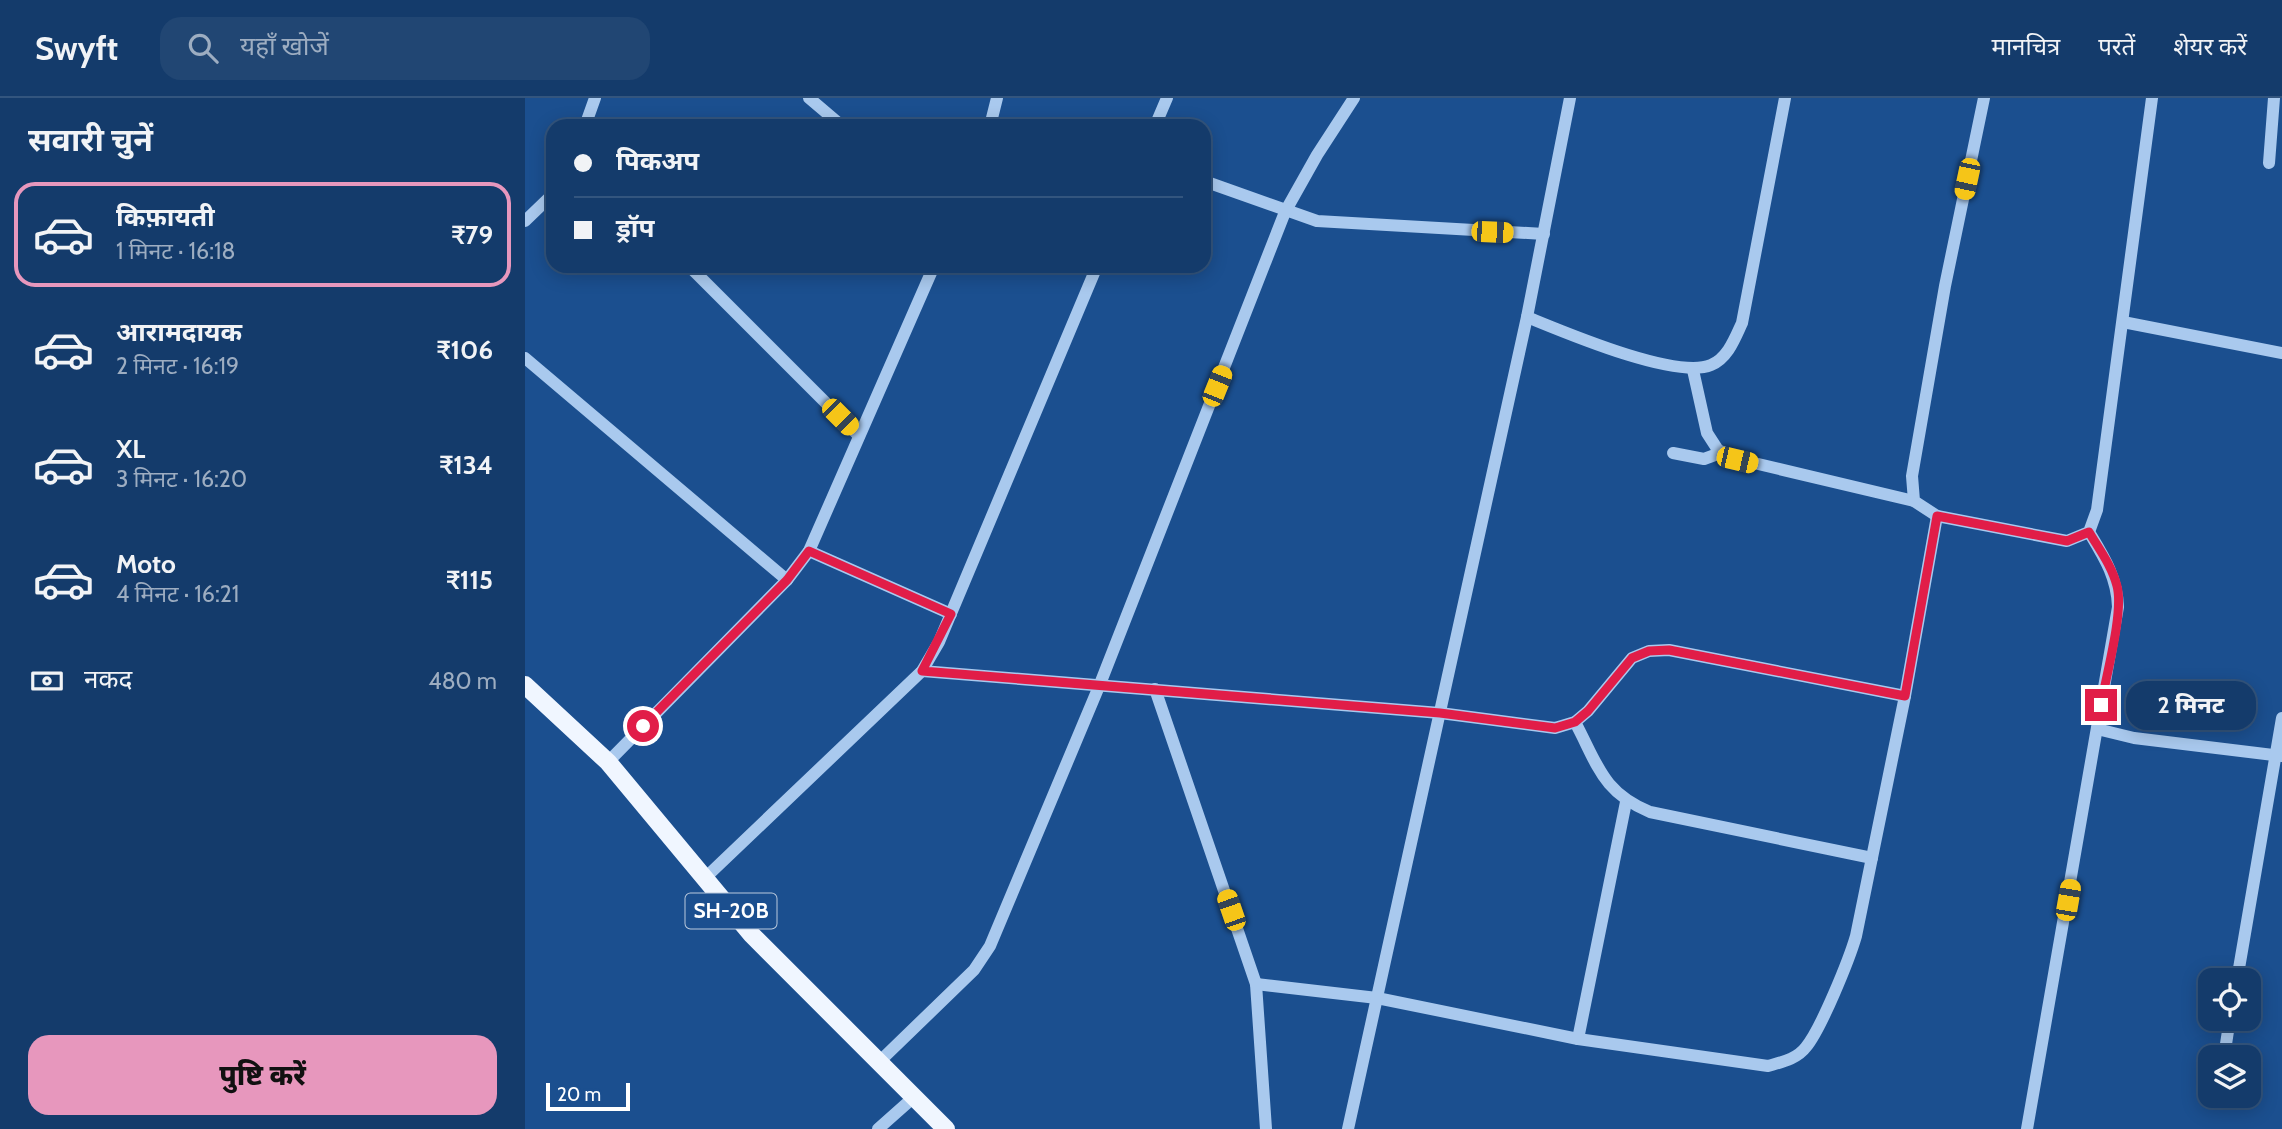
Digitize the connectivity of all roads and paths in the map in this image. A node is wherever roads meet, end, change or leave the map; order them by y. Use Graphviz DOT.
graph roads {
  1 [pos="595,98"];
  2 [pos="809,98"];
  3 [pos="997,98"];
  4 [pos="1167,98"];
  5 [pos="1354,98"];
  6 [pos="1570,98"];
  7 [pos="1785,98"];
  8 [pos="1984,98"];
  9 [pos="2152,98"];
  10 [pos="2274,98"];
  11 [pos="588,119"];
  12 [pos="834,119"];
  13 [pos="992,119"];
  14 [pos="1158,119"];
  15 [pos="2269,163"];
  16 [pos="1211,184"];
  17 [pos="546,201"];
  18 [pos="1285,212"];
  19 [pos="525,221"];
  20 [pos="1544,234"];
  21 [pos="696,273"];
  22 [pos="931,273"];
  23 [pos="1094,273"];
  24 [pos="1528,317"];
  25 [pos="2123,323"];
  26 [pos="2282,353"];
  27 [pos="525,359"];
  28 [pos="1693,370"];
  29 [pos="859,436"];
  30 [pos="1673,453"];
  31 [pos="1723,453"];
  32 [pos="1914,501"];
  33 [pos="1937,516"];
  34 [pos="2089,532"];
  35 [pos="809,551"];
  36 [pos="787,580"];
  37 [pos="951,614"];
  38 [pos="922,671"];
  39 [pos="1100,684"];
  40 [pos="525,685"];
  41 [pos="1155,688"];
  42 [pos="1905,696"];
  43 [pos="1440,713"];
  44 [pos="2282,718"];
  45 [pos="1575,722"];
  46 [pos="2097,729"];
  47 [pos="2279,756"];
  48 [pos="607,762"];
  49 [pos="1626,802"];
  50 [pos="1872,859"];
  51 [pos="704,879"];
  52 [pos="2239,968"];
  53 [pos="1256,984"];
  54 [pos="1377,998"];
  55 [pos="1578,1039"];
  56 [pos="879,1062"];
  57 [pos="915,1097"];
  58 [pos="878,1129"];
  59 [pos="946,1129"];
  60 [pos="1266,1129"];
  61 [pos="1348,1129"];
  62 [pos="2027,1129"];
  1 -- 11 [label="street"];
  2 -- 12 [label="street"];
  3 -- 13 [label="street"];
  4 -- 14 [label="street"];
  5 -- 18 [label="street"];
  6 -- 20 [label="street"];
  7 -- 28 [label="street"];
  8 -- 32 [label="street"];
  9 -- 25 [label="street"];
  10 -- 15 [label="street"];
  16 -- 18 [label="street"];
  17 -- 19 [label="street"];
  18 -- 20 [label="street"];
  18 -- 39 [label="street"];
  20 -- 24 [label="street"];
  21 -- 29 [label="street"];
  22 -- 29 [label="street"];
  23 -- 37 [label="street"];
  24 -- 28 [label="street"];
  24 -- 43 [label="street"];
  25 -- 26 [label="street"];
  25 -- 34 [label="street"];
  27 -- 36 [label="street"];
  28 -- 31 [label="street"];
  29 -- 35 [label="street"];
  30 -- 31 [label="street"];
  31 -- 32 [label="street"];
  32 -- 33 [label="street"];
  33 -- 34 [label="street"];
  33 -- 42 [label="street"];
  34 -- 46 [label="street"];
  35 -- 36 [label="street"];
  35 -- 37 [label="street"];
  36 -- 48 [label="street"];
  37 -- 38 [label="street"];
  38 -- 39 [label="street"];
  38 -- 51 [label="street"];
  39 -- 41 [label="street"];
  39 -- 56 [label="street"];
  40 -- 48 [label="main road, SH-20B"];
  41 -- 43 [label="street"];
  41 -- 53 [label="street"];
  42 -- 45 [label="street"];
  42 -- 50 [label="street"];
  43 -- 45 [label="street"];
  43 -- 54 [label="street"];
  44 -- 47 [label="street"];
  45 -- 49 [label="street"];
  46 -- 47 [label="street"];
  46 -- 62 [label="street"];
  47 -- 52 [label="street"];
  48 -- 51 [label="main road, SH-20B"];
  49 -- 50 [label="street"];
  49 -- 55 [label="street"];
  50 -- 55 [label="street"];
  51 -- 56 [label="main road, SH-20B"];
  53 -- 54 [label="street"];
  53 -- 60 [label="street"];
  54 -- 55 [label="street"];
  54 -- 61 [label="street"];
  56 -- 57 [label="main road, SH-20B"];
  57 -- 58 [label="street"];
  57 -- 59 [label="main road, SH-20B"];
}
